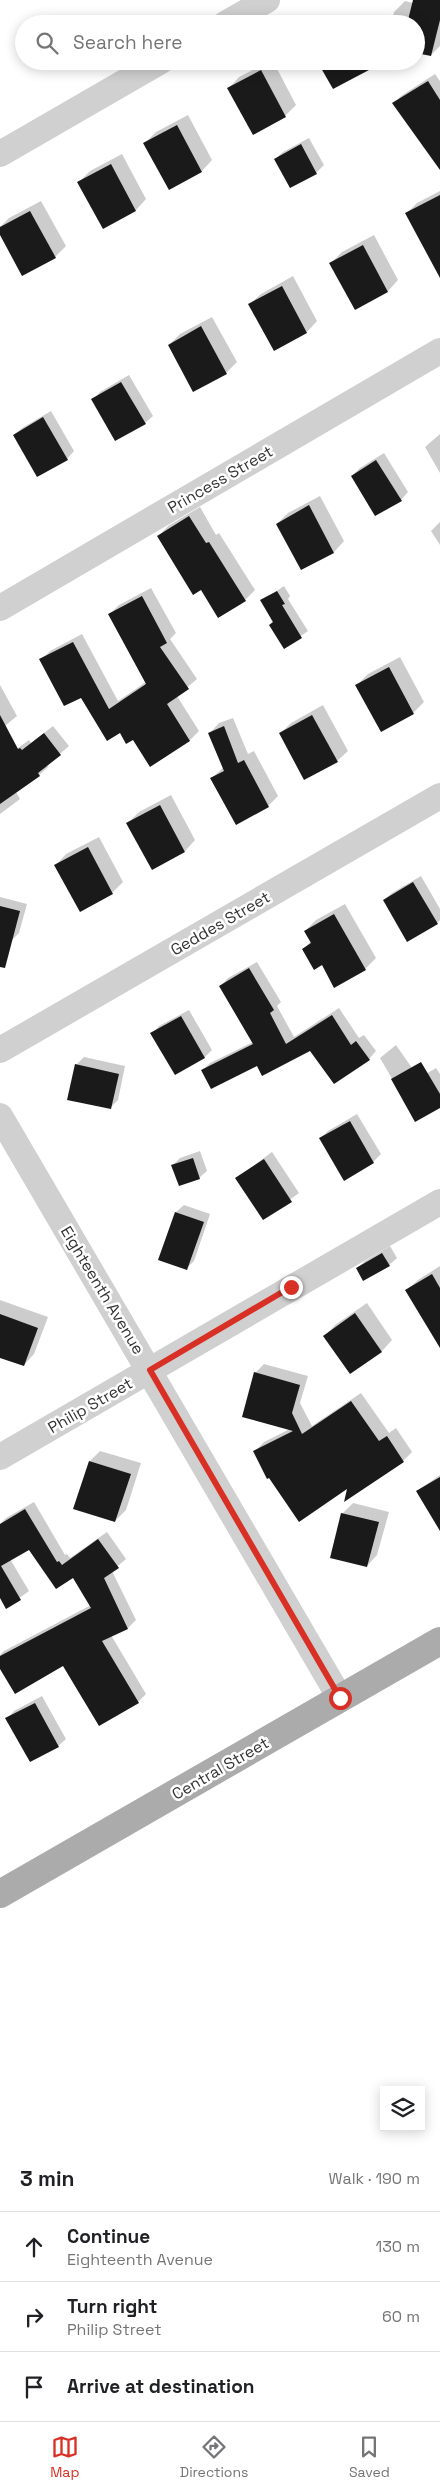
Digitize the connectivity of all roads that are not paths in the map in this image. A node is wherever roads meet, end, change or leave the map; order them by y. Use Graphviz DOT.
graph roads {
  1 [pos="267,0"];
  2 [pos="241,15"];
  3 [pos="145,70"];
  4 [pos="0,154"];
  5 [pos="440,351"];
  6 [pos="0,608"];
  7 [pos="440,796"];
  8 [pos="0,1050"];
  9 [pos="0,1116"];
  10 [pos="440,1202"];
  11 [pos="150,1370"];
  12 [pos="0,1457"];
  13 [pos="440,1641"];
  14 [pos="340,1698"];
  15 [pos="0,1894"];
  1 -- 2 [label="street"];
  3 -- 4 [label="street"];
  5 -- 6 [label="street, Princess Street"];
  7 -- 8 [label="street, Geddes Street"];
  9 -- 11 [label="street, Eighteenth Avenue"];
  10 -- 11 [label="street, Philip Street"];
  11 -- 12 [label="street, Philip Street"];
  11 -- 14 [label="street, Eighteenth Avenue"];
  13 -- 14 [label="main road, Central Street"];
  14 -- 15 [label="main road, Central Street"];
}
